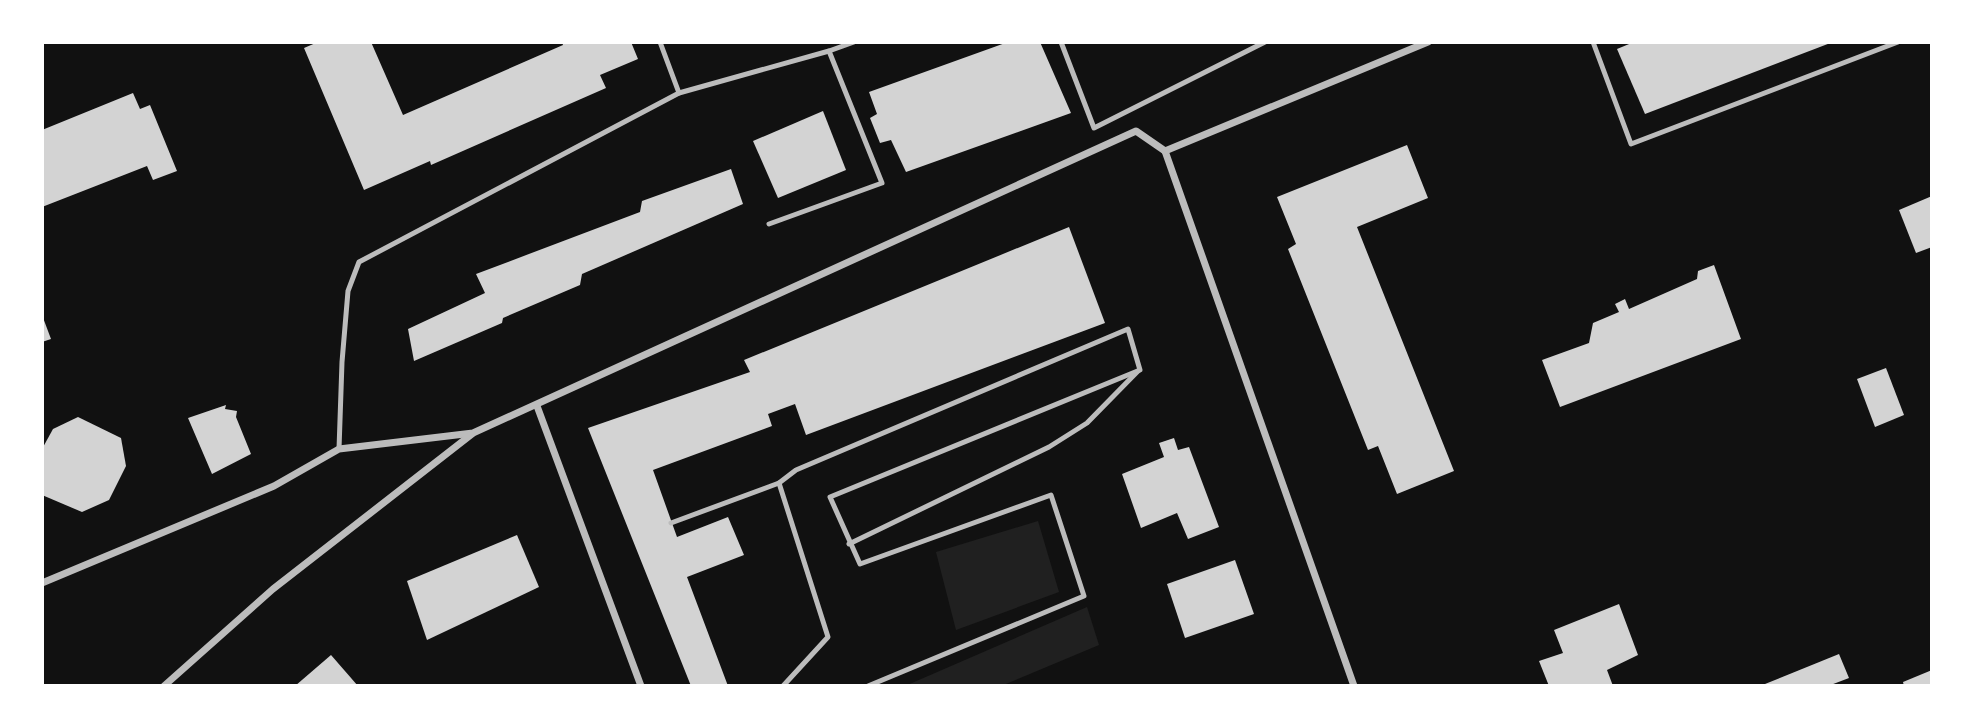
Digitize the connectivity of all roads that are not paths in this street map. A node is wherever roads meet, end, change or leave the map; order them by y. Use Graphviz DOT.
graph roads {
  1 [pos="660,42"];
  2 [pos="854,42"];
  3 [pos="1061,42"];
  4 [pos="1265,42"];
  5 [pos="1428,42"];
  6 [pos="1593,42"];
  7 [pos="1898,42"];
  8 [pos="829,51"];
  9 [pos="679,93"];
  10 [pos="1165,150"];
  11 [pos="769,224"];
  12 [pos="1140,370"];
  13 [pos="537,405"];
  14 [pos="473,433"];
  15 [pos="339,449"];
  16 [pos="779,483"];
  17 [pos="671,523"];
  18 [pos="849,544"];
  19 [pos="42,583"];
  20 [pos="164,686"];
  21 [pos="641,686"];
  22 [pos="783,686"];
  23 [pos="868,686"];
  24 [pos="1354,686"];
  1 -- 9 [label="lane"];
  2 -- 8 [label="lane"];
  3 -- 4 [label="lane"];
  5 -- 10 [label="street"];
  6 -- 7 [label="lane"];
  8 -- 9 [label="lane"];
  8 -- 11 [label="lane"];
  9 -- 15 [label="lane"];
  10 -- 13 [label="street"];
  10 -- 24 [label="street"];
  12 -- 16 [label="lane"];
  12 -- 18 [label="lane"];
  12 -- 18 [label="lane"];
  13 -- 14 [label="street"];
  13 -- 21 [label="street"];
  14 -- 15 [label="street"];
  14 -- 20 [label="street"];
  15 -- 19 [label="street"];
  16 -- 17 [label="lane"];
  16 -- 22 [label="lane"];
  18 -- 23 [label="lane"];
}
